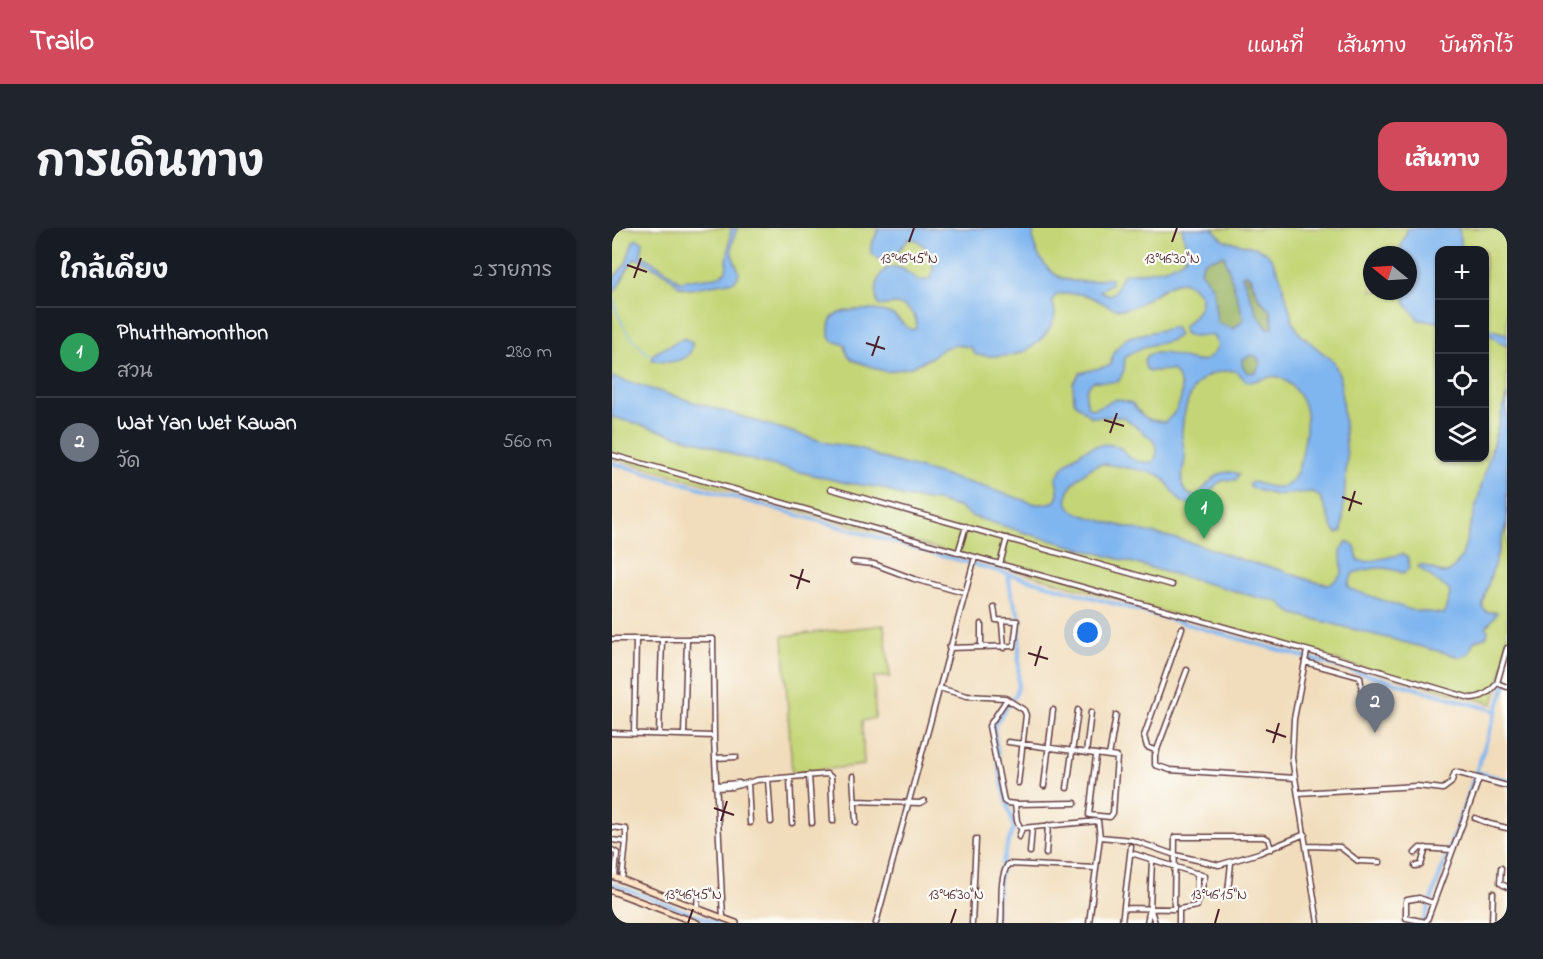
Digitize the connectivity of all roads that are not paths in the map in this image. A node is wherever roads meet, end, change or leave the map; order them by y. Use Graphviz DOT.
graph roads {
  1 [pos="612,455"];
  2 [pos="831,489"];
  3 [pos="966,526"];
  4 [pos="1007,538"];
  5 [pos="958,553"];
  6 [pos="975,557"];
  7 [pos="853,562"];
  8 [pos="1000,564"];
  9 [pos="1172,585"];
  10 [pos="964,593"];
  11 [pos="994,607"];
  12 [pos="1002,623"];
  13 [pos="981,624"];
  14 [pos="1182,628"];
  15 [pos="612,639"];
  16 [pos="687,639"];
  17 [pos="636,640"];
  18 [pos="662,640"];
  19 [pos="949,648"];
  20 [pos="981,648"];
  21 [pos="1004,648"];
  22 [pos="1507,648"];
  23 [pos="1306,656"];
  24 [pos="1187,670"];
  25 [pos="1497,683"];
  26 [pos="1505,686"];
  27 [pos="939,688"];
  28 [pos="1368,699"];
  29 [pos="1010,701"];
  30 [pos="1053,710"];
  31 [pos="1078,710"];
  32 [pos="1092,712"];
  33 [pos="1116,715"];
  34 [pos="612,733"];
  35 [pos="634,734"];
  36 [pos="659,734"];
  37 [pos="684,735"];
  38 [pos="714,736"];
  39 [pos="1008,742"];
  40 [pos="1022,745"];
  41 [pos="1048,748"];
  42 [pos="1072,751"];
  43 [pos="1157,752"];
  44 [pos="1086,753"];
  45 [pos="1096,756"];
  46 [pos="1109,756"];
  47 [pos="736,757"];
  48 [pos="715,758"];
  49 [pos="809,775"];
  50 [pos="853,776"];
  51 [pos="790,778"];
  52 [pos="1295,778"];
  53 [pos="1476,778"];
  54 [pos="768,779"];
  55 [pos="748,783"];
  56 [pos="1018,783"];
  57 [pos="716,786"];
  58 [pos="1044,786"];
  59 [pos="1507,786"];
  60 [pos="1067,788"];
  61 [pos="1298,793"];
  62 [pos="855,801"];
  63 [pos="924,801"];
  64 [pos="909,802"];
  65 [pos="1075,803"];
  66 [pos="1015,804"];
  67 [pos="1475,818"];
  68 [pos="833,821"];
  69 [pos="771,822"];
  70 [pos="792,822"];
  71 [pos="856,822"];
  72 [pos="750,823"];
  73 [pos="812,823"];
  74 [pos="1048,825"];
  75 [pos="612,827"];
  76 [pos="1032,828"];
  77 [pos="1507,828"];
  78 [pos="1021,829"];
  79 [pos="1305,834"];
  80 [pos="1019,837"];
  81 [pos="1100,837"];
  82 [pos="976,839"];
  83 [pos="612,840"];
  84 [pos="626,842"];
  85 [pos="1131,846"];
  86 [pos="1307,846"];
  87 [pos="1426,848"];
  88 [pos="1271,849"];
  89 [pos="612,850"];
  90 [pos="1449,850"];
  91 [pos="1030,852"];
  92 [pos="1131,853"];
  93 [pos="1415,853"];
  94 [pos="1046,854"];
  95 [pos="1174,855"];
  96 [pos="1152,860"];
  97 [pos="1232,862"];
  98 [pos="1380,862"];
  99 [pos="1415,866"];
  100 [pos="1175,867"];
  101 [pos="1096,868"];
  102 [pos="1501,868"];
  103 [pos="1197,873"];
  104 [pos="613,877"];
  105 [pos="622,880"];
  106 [pos="1507,887"];
  107 [pos="612,891"];
  108 [pos="1227,892"];
  109 [pos="698,893"];
  110 [pos="1493,893"];
  111 [pos="1199,901"];
  112 [pos="1433,902"];
  113 [pos="697,908"];
  114 [pos="1124,908"];
  115 [pos="1150,908"];
  116 [pos="1176,909"];
  117 [pos="723,918"];
  118 [pos="1424,922"];
  119 [pos="697,923"];
  120 [pos="736,923"];
  121 [pos="876,923"];
  122 [pos="972,923"];
  123 [pos="1001,923"];
  124 [pos="1089,923"];
  125 [pos="1122,923"];
  126 [pos="1147,923"];
  127 [pos="1155,923"];
  128 [pos="1179,923"];
  129 [pos="1318,923"];
  130 [pos="1492,923"];
  1 -- 5 [label="street"];
  2 -- 3 [label="street"];
  3 -- 4 [label="street"];
  3 -- 5 [label="street"];
  4 -- 8 [label="street"];
  4 -- 9 [label="street"];
  5 -- 6 [label="street"];
  6 -- 8 [label="street"];
  6 -- 10 [label="street"];
  7 -- 10 [label="street"];
  8 -- 23 [label="street"];
  10 -- 19 [label="street"];
  11 -- 21 [label="street"];
  12 -- 21 [label="street"];
  13 -- 20 [label="street"];
  14 -- 43 [label="street"];
  15 -- 17 [label="street"];
  16 -- 18 [label="street"];
  16 -- 37 [label="street"];
  16 -- 38 [label="street"];
  17 -- 18 [label="street"];
  17 -- 35 [label="street"];
  18 -- 36 [label="street"];
  19 -- 20 [label="street"];
  19 -- 27 [label="street"];
  20 -- 21 [label="street"];
  22 -- 25 [label="street"];
  23 -- 25 [label="street"];
  23 -- 28 [label="street"];
  23 -- 52 [label="street"];
  24 -- 43 [label="street"];
  25 -- 26 [label="street"];
  27 -- 29 [label="street"];
  27 -- 64 [label="street"];
  29 -- 40 [label="street"];
  29 -- 66 [label="street"];
  30 -- 41 [label="street"];
  31 -- 42 [label="street"];
  32 -- 44 [label="street"];
  33 -- 46 [label="street"];
  34 -- 35 [label="street"];
  35 -- 36 [label="street"];
  36 -- 37 [label="street"];
  37 -- 38 [label="street"];
  38 -- 48 [label="street"];
  39 -- 40 [label="street"];
  40 -- 41 [label="street"];
  40 -- 56 [label="street"];
  41 -- 42 [label="street"];
  41 -- 58 [label="street"];
  42 -- 44 [label="street"];
  42 -- 60 [label="street"];
  43 -- 52 [label="street"];
  44 -- 45 [label="street"];
  45 -- 46 [label="street"];
  45 -- 46 [label="street"];
  47 -- 48 [label="street"];
  48 -- 57 [label="street"];
  49 -- 51 [label="street"];
  49 -- 68 [label="street"];
  49 -- 73 [label="street"];
  50 -- 62 [label="street"];
  51 -- 54 [label="street"];
  51 -- 70 [label="street"];
  52 -- 61 [label="street"];
  53 -- 59 [label="street"];
  53 -- 61 [label="street"];
  53 -- 90 [label="street"];
  54 -- 55 [label="street"];
  54 -- 69 [label="street"];
  55 -- 57 [label="street"];
  55 -- 72 [label="street"];
  57 -- 117 [label="street"];
  61 -- 79 [label="street"];
  62 -- 64 [label="street"];
  62 -- 71 [label="street"];
  63 -- 64 [label="street"];
  64 -- 121 [label="street"];
  65 -- 66 [label="street"];
  66 -- 78 [label="street"];
  67 -- 77 [label="street"];
  74 -- 76 [label="street"];
  74 -- 81 [label="street"];
  74 -- 94 [label="street"];
  75 -- 84 [label="street"];
  76 -- 78 [label="street"];
  76 -- 91 [label="street"];
  78 -- 80 [label="street"];
  79 -- 86 [label="street"];
  79 -- 88 [label="street"];
  81 -- 95 [label="street"];
  81 -- 101 [label="street"];
  82 -- 122 [label="street"];
  83 -- 84 [label="street"];
  84 -- 105 [label="street"];
  85 -- 92 [label="street"];
  86 -- 98 [label="street"];
  86 -- 129 [label="street"];
  87 -- 90 [label="street"];
  87 -- 93 [label="street"];
  87 -- 99 [label="street"];
  88 -- 95 [label="street"];
  88 -- 97 [label="street"];
  89 -- 104 [label="street"];
  90 -- 112 [label="street"];
  92 -- 96 [label="street"];
  92 -- 114 [label="street"];
  95 -- 97 [label="street"];
  95 -- 100 [label="street"];
  96 -- 100 [label="street"];
  96 -- 115 [label="street"];
  97 -- 108 [label="street"];
  100 -- 103 [label="street"];
  100 -- 116 [label="street"];
  101 -- 123 [label="street"];
  101 -- 124 [label="street"];
  102 -- 106 [label="street"];
  103 -- 111 [label="street"];
  103 -- 111 [label="street"];
  104 -- 105 [label="main road"];
  105 -- 113 [label="main road"];
  107 -- 119 [label="main road"];
  109 -- 113 [label="street"];
  110 -- 130 [label="street"];
  111 -- 116 [label="street"];
  112 -- 118 [label="street"];
  112 -- 118 [label="street"];
  113 -- 117 [label="main road"];
  114 -- 115 [label="street"];
  114 -- 125 [label="street"];
  115 -- 116 [label="street"];
  115 -- 126 [label="street"];
  115 -- 127 [label="street"];
  116 -- 128 [label="street"];
  117 -- 120 [label="main road"];
}
